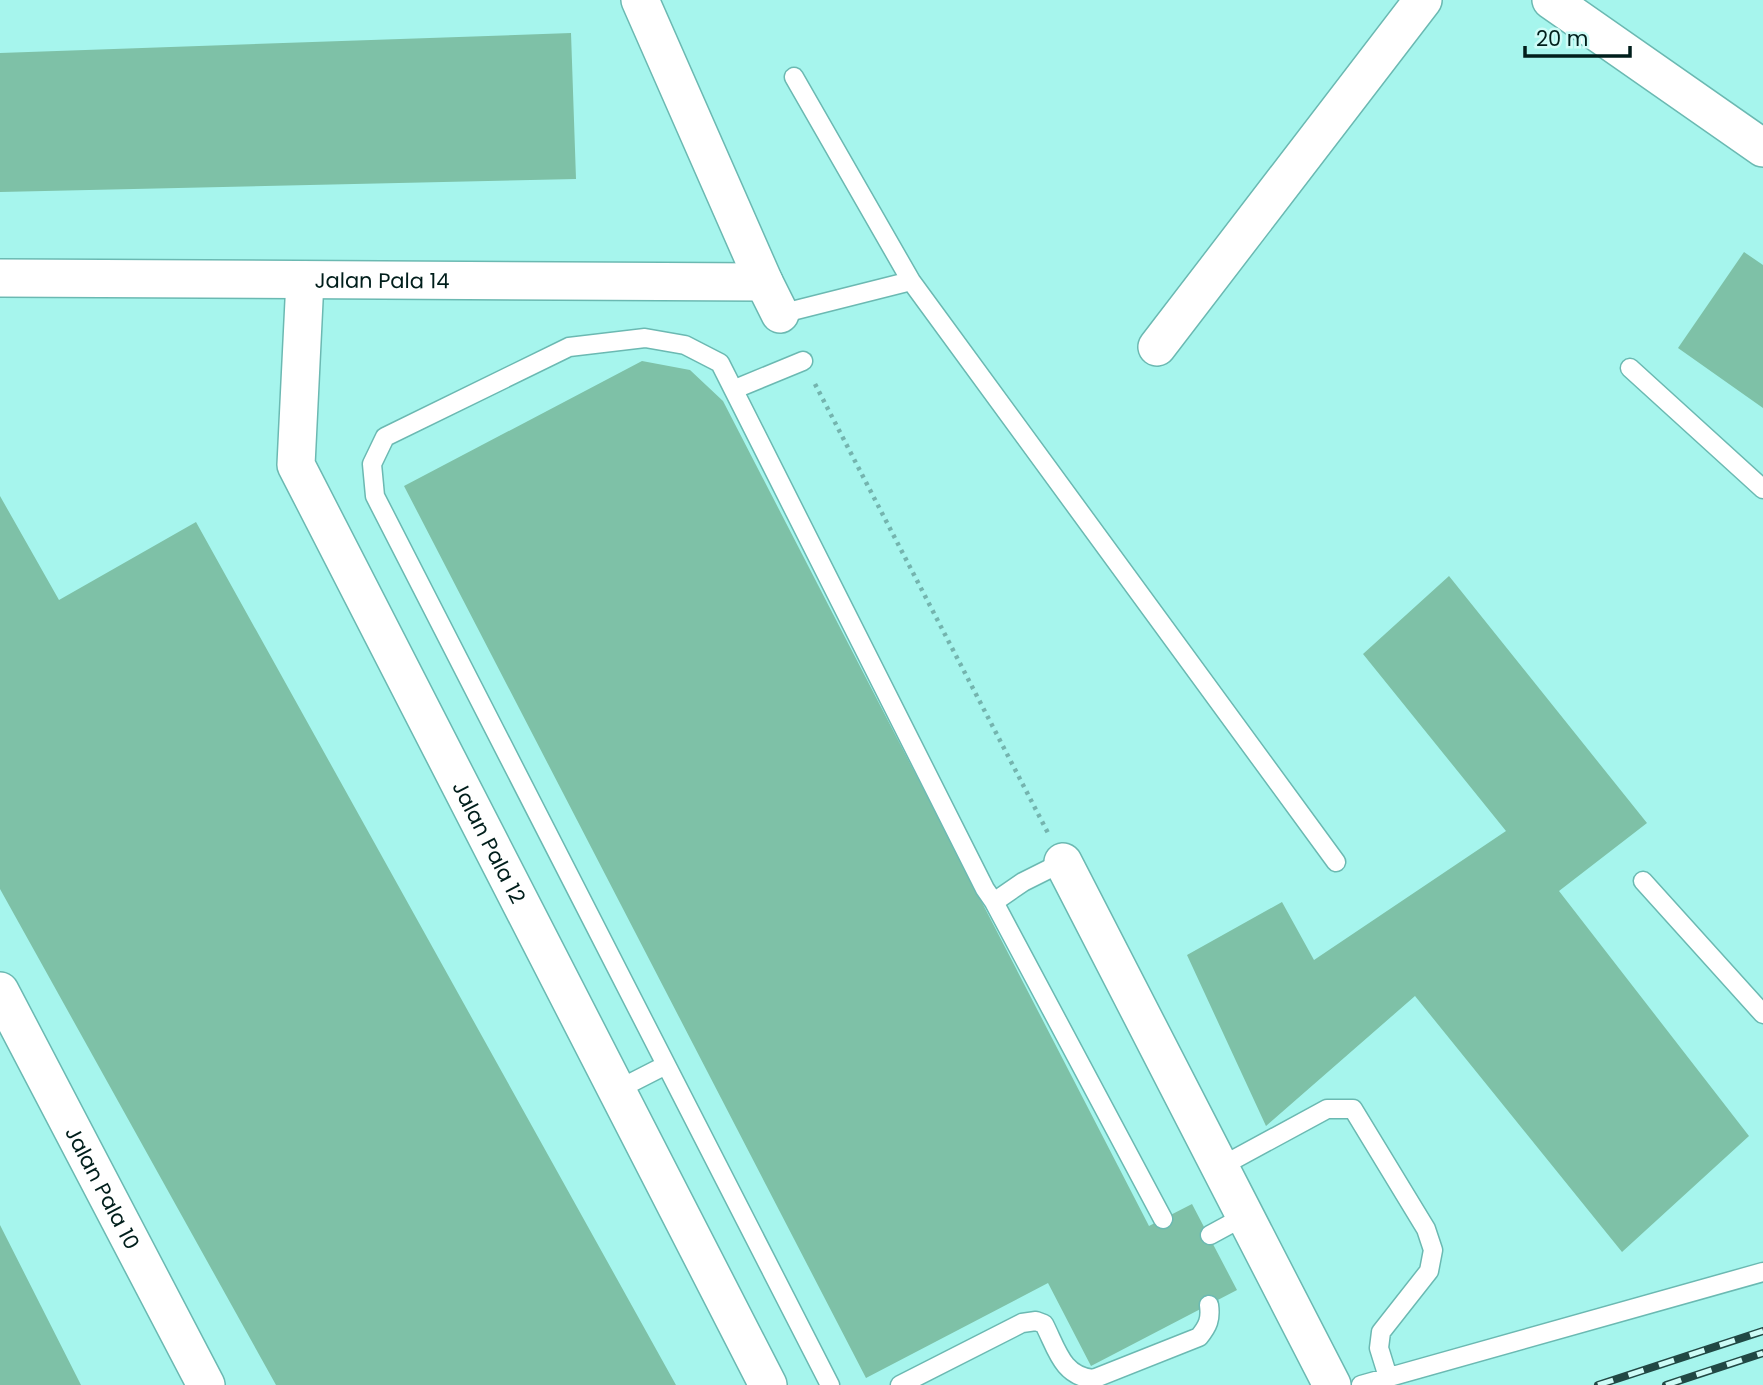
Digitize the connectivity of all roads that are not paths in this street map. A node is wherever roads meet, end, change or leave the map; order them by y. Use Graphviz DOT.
graph roads {
  1 [pos="640,0"];
  2 [pos="1423,0"];
  3 [pos="1551,0"];
  4 [pos="794,77"];
  5 [pos="1763,148"];
  6 [pos="0,278"];
  7 [pos="305,280"];
  8 [pos="911,281"];
  9 [pos="772,298"];
  10 [pos="1157,347"];
  11 [pos="803,361"];
  12 [pos="1630,368"];
  13 [pos="735,389"];
  14 [pos="1763,489"];
  15 [pos="1063,862"];
  16 [pos="1336,862"];
  17 [pos="1643,881"];
  18 [pos="994,901"];
  19 [pos="0,991"];
  20 [pos="1763,1014"];
  21 [pos="666,1065"];
  22 [pos="617,1090"];
  23 [pos="1220,1167"];
  24 [pos="1245,1216"];
  25 [pos="1163,1219"];
  26 [pos="1210,1235"];
  27 [pos="1763,1272"];
  28 [pos="1209,1305"];
  29 [pos="1388,1377"];
  30 [pos="206,1385"];
  31 [pos="768,1385"];
  32 [pos="830,1385"];
  33 [pos="900,1385"];
  34 [pos="1332,1385"];
  35 [pos="1360,1385"];
  1 -- 9 [label="street"];
  2 -- 10 [label="street"];
  3 -- 5 [label="street"];
  4 -- 8 [label="lane"];
  6 -- 7 [label="street, Jalan Pala 14"];
  7 -- 9 [label="street, Jalan Pala 14"];
  7 -- 22 [label="street, Jalan Pala 12"];
  8 -- 9 [label="lane"];
  8 -- 16 [label="lane"];
  11 -- 13 [label="lane"];
  12 -- 14 [label="lane"];
  13 -- 18 [label="lane"];
  13 -- 21 [label="lane"];
  15 -- 18 [label="lane"];
  15 -- 23 [label="street"];
  17 -- 20 [label="lane"];
  18 -- 25 [label="lane"];
  19 -- 30 [label="street, Jalan Pala 10"];
  21 -- 22 [label="lane"];
  21 -- 32 [label="lane"];
  22 -- 31 [label="street, Jalan Pala 12"];
  23 -- 24 [label="street"];
  23 -- 29 [label="lane"];
  24 -- 26 [label="lane"];
  24 -- 34 [label="street"];
  27 -- 29 [label="lane"];
  28 -- 33 [label="lane"];
  29 -- 35 [label="lane"];
}
